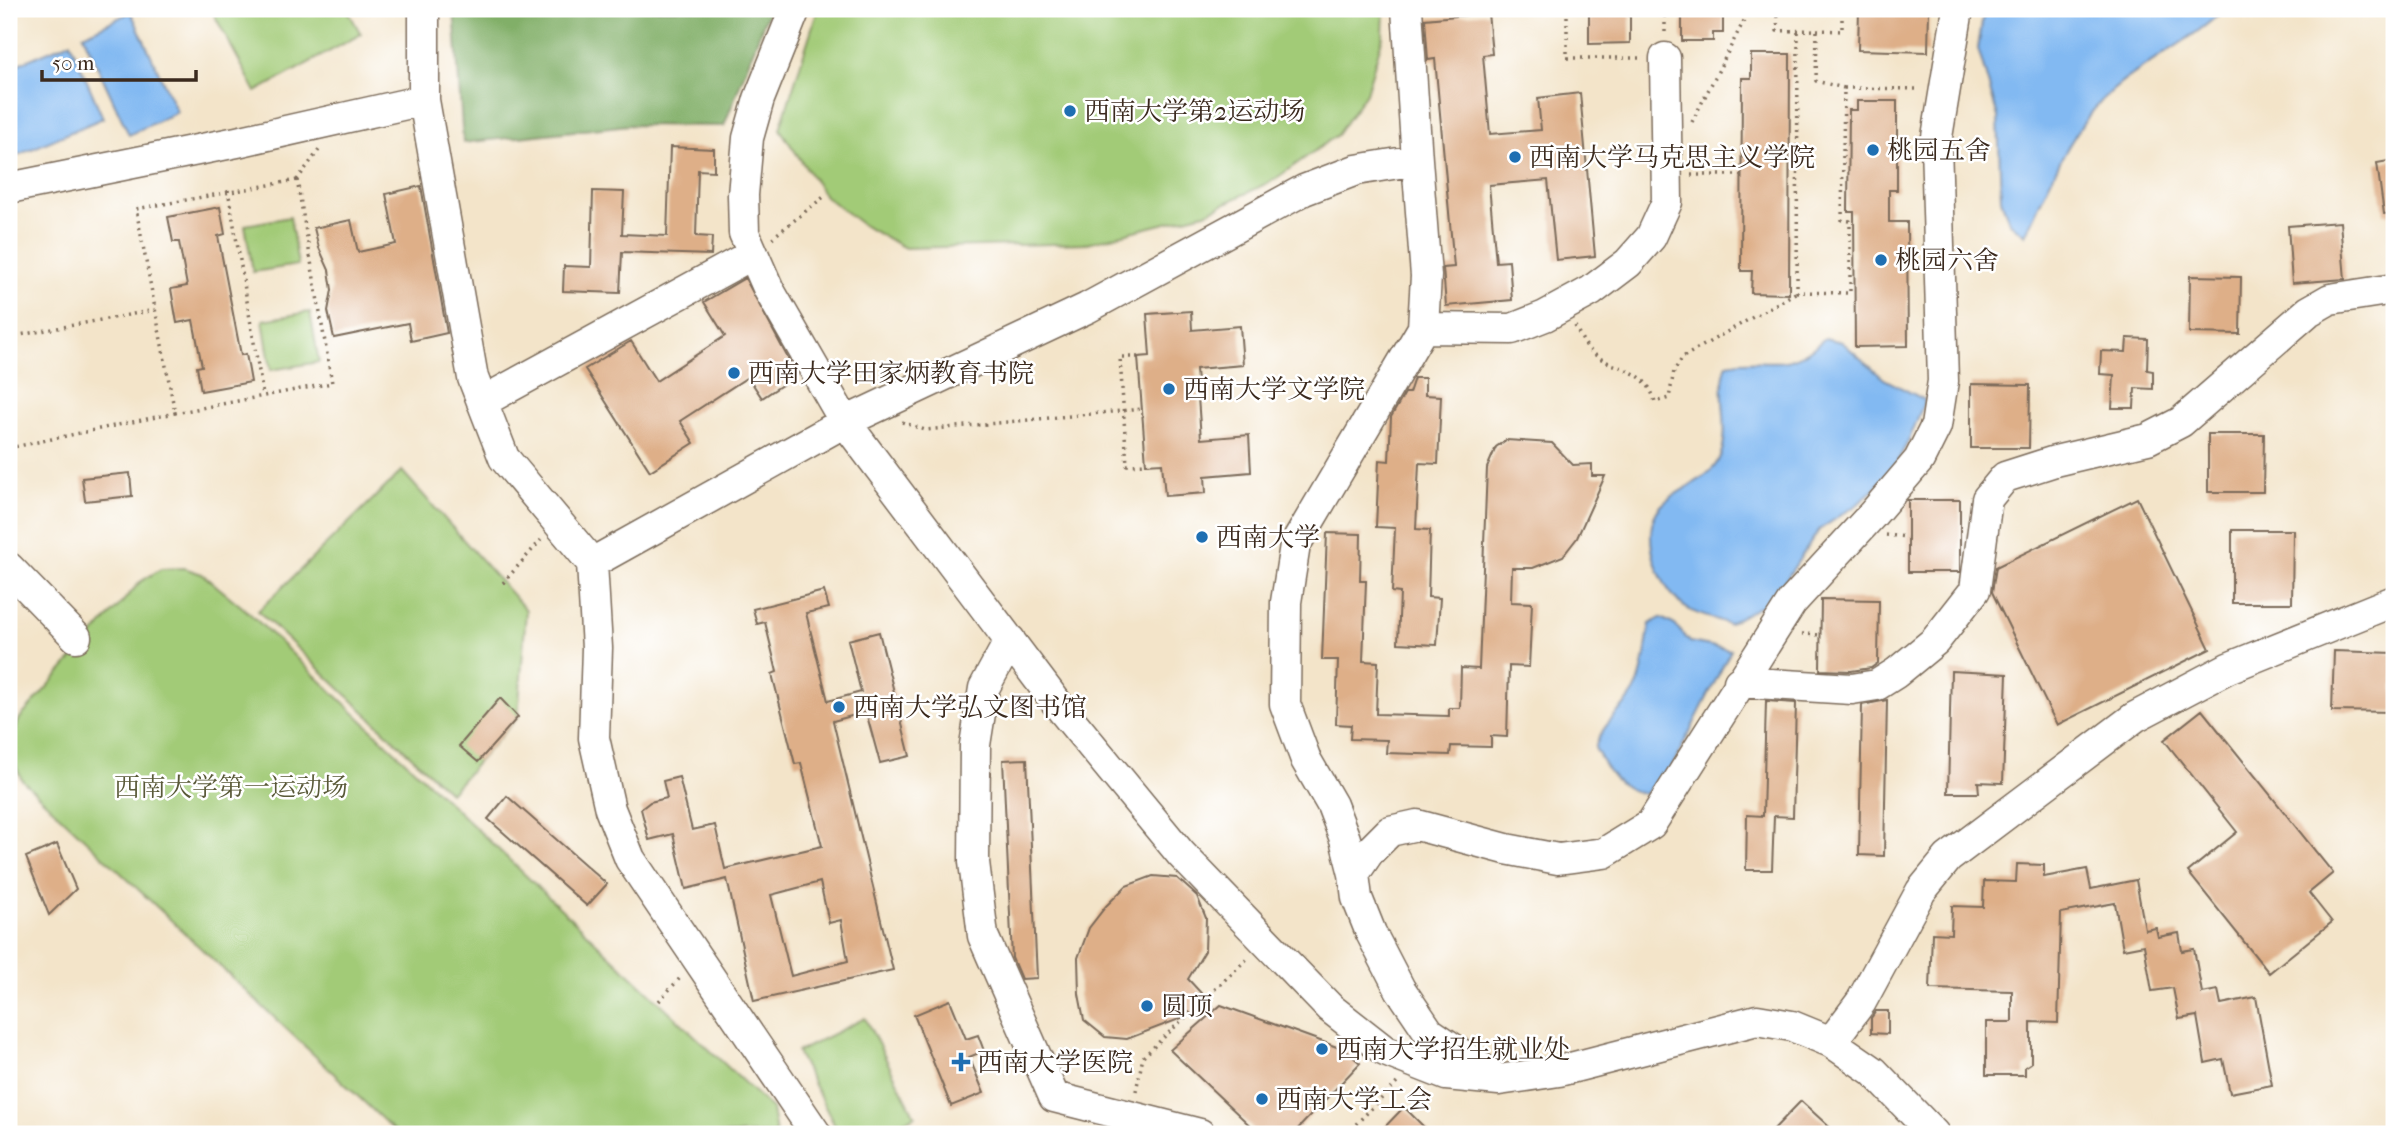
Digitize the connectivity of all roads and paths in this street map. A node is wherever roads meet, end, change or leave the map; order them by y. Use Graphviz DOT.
graph roads {
  1 [pos="425,9"];
  2 [pos="795,9"];
  3 [pos="1407,9"];
  4 [pos="1567,9"];
  5 [pos="1665,9"];
  6 [pos="1750,9"];
  7 [pos="1778,9"];
  8 [pos="1842,9"];
  9 [pos="1958,9"];
  10 [pos="1798,30"];
  11 [pos="1817,30"];
  12 [pos="1665,58"];
  13 [pos="1844,88"];
  14 [pos="1944,90"];
  15 [pos="424,100"];
  16 [pos="1667,142"];
  17 [pos="1417,160"];
  18 [pos="1741,175"];
  19 [pos="1667,176"];
  20 [pos="9,188"];
  21 [pos="228,191"];
  22 [pos="825,196"];
  23 [pos="753,254"];
  24 [pos="2394,289"];
  25 [pos="1797,292"];
  26 [pos="1563,306"];
  27 [pos="155,309"];
  28 [pos="1423,328"];
  29 [pos="9,337"];
  30 [pos="1138,357"];
  31 [pos="263,396"];
  32 [pos="482,402"];
  33 [pos="1142,409"];
  34 [pos="1123,410"];
  35 [pos="175,413"];
  36 [pos="858,416"];
  37 [pos="9,448"];
  38 [pos="1146,464"];
  39 [pos="559,521"];
  40 [pos="592,563"];
  41 [pos="9,568"];
  42 [pos="503,583"];
  43 [pos="2394,601"];
  44 [pos="76,637"];
  45 [pos="1010,640"];
  46 [pos="1738,682"];
  47 [pos="1354,874"];
  48 [pos="697,959"];
  49 [pos="1227,976"];
  50 [pos="659,1001"];
  51 [pos="1831,1042"];
  52 [pos="1417,1063"];
  53 [pos="1499,1080"];
  54 [pos="1131,1116"];
  55 [pos="816,1134"];
  56 [pos="1200,1134"];
  57 [pos="1346,1134"];
  58 [pos="1934,1134"];
  1 -- 15 [label="lane"];
  2 -- 23 [label="lane"];
  3 -- 17 [label="lane"];
  4 -- 12 [label="path"];
  5 -- 12 [label="path"];
  6 -- 16 [label="path"];
  7 -- 10 [label="path"];
  8 -- 11 [label="path"];
  9 -- 14 [label="lane"];
  10 -- 11 [label="path"];
  10 -- 25 [label="path"];
  11 -- 13 [label="path"];
  12 -- 16 [label="lane"];
  13 -- 14 [label="path"];
  13 -- 25 [label="path"];
  14 -- 46 [label="lane"];
  15 -- 20 [label="lane"];
  15 -- 32 [label="lane"];
  16 -- 19 [label="lane"];
  17 -- 28 [label="lane"];
  17 -- 36 [label="lane"];
  18 -- 19 [label="path"];
  19 -- 26 [label="lane"];
  21 -- 27 [label="path"];
  21 -- 31 [label="path"];
  21 -- 31 [label="path"];
  22 -- 23 [label="path"];
  23 -- 32 [label="lane"];
  23 -- 36 [label="lane"];
  24 -- 46 [label="lane"];
  25 -- 26 [label="path"];
  26 -- 28 [label="lane"];
  27 -- 29 [label="path"];
  27 -- 35 [label="path"];
  28 -- 47 [label="lane"];
  30 -- 34 [label="path"];
  31 -- 35 [label="path"];
  32 -- 39 [label="lane"];
  33 -- 34 [label="path"];
  34 -- 36 [label="path"];
  34 -- 38 [label="path"];
  35 -- 37 [label="path"];
  36 -- 40 [label="lane"];
  36 -- 45 [label="lane"];
  39 -- 40 [label="lane"];
  39 -- 42 [label="path"];
  40 -- 48 [label="lane"];
  41 -- 44 [label="lane"];
  43 -- 51 [label="lane"];
  45 -- 52 [label="lane"];
  45 -- 54 [label="lane"];
  46 -- 47 [label="lane"];
  47 -- 53 [label="lane"];
  48 -- 50 [label="path"];
  48 -- 55 [label="lane"];
  49 -- 54 [label="path"];
  51 -- 53 [label="lane"];
  51 -- 58 [label="lane"];
  52 -- 53 [label="lane"];
  52 -- 57 [label="path"];
  54 -- 56 [label="lane"];
}
